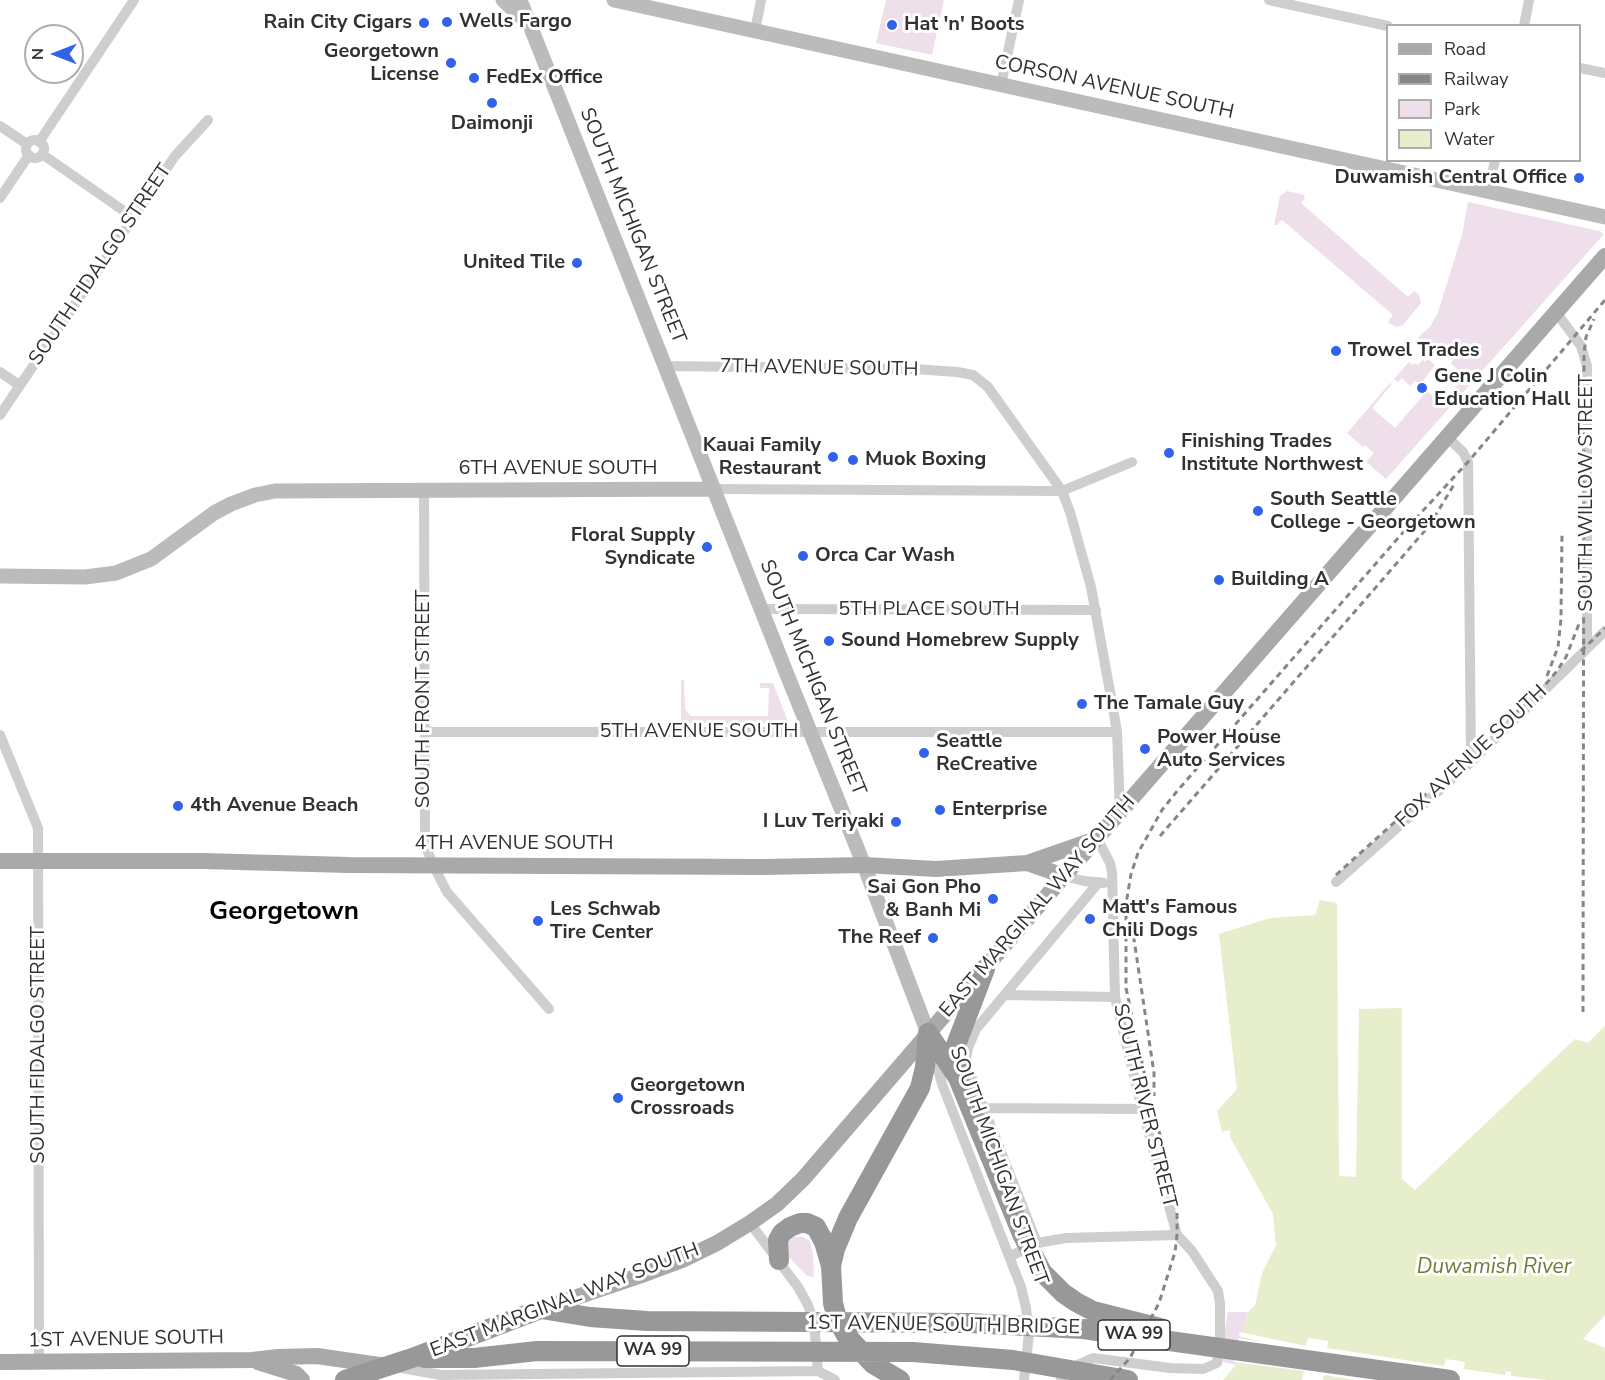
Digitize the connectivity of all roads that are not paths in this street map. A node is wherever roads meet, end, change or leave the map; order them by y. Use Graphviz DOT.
graph roads {
  1 [pos="134,0"];
  2 [pos="503,0"];
  3 [pos="520,0"];
  4 [pos="614,0"];
  5 [pos="761,0"];
  6 [pos="1019,0"];
  7 [pos="1269,0"];
  8 [pos="1529,0"];
  9 [pos="529,24"];
  10 [pos="1524,24"];
  11 [pos="1386,26"];
  12 [pos="755,31"];
  13 [pos="1581,68"];
  14 [pos="1605,73"];
  15 [pos="1001,85"];
  16 [pos="208,120"];
  17 [pos="0,126"];
  18 [pos="39,142"];
  19 [pos="28,150"];
  20 [pos="42,154"];
  21 [pos="1495,162"];
  22 [pos="1489,192"];
  23 [pos="0,198"];
  24 [pos="1605,217"];
  25 [pos="134,218"];
  26 [pos="1605,256"];
  27 [pos="1556,312"];
  28 [pos="665,366"];
  29 [pos="0,372"];
  30 [pos="19,385"];
  31 [pos="0,415"];
  32 [pos="1447,437"];
  33 [pos="1132,462"];
  34 [pos="714,489"];
  35 [pos="424,490"];
  36 [pos="1062,490"];
  37 [pos="0,576"];
  38 [pos="762,609"];
  39 [pos="1096,610"];
  40 [pos="1605,630"];
  41 [pos="1587,648"];
  42 [pos="425,732"];
  43 [pos="1117,732"];
  44 [pos="811,733"];
  45 [pos="0,735"];
  46 [pos="1471,762"];
  47 [pos="1120,813"];
  48 [pos="1097,838"];
  49 [pos="0,861"];
  50 [pos="39,861"];
  51 [pos="1027,862"];
  52 [pos="433,865"];
  53 [pos="864,865"];
  54 [pos="1064,876"];
  55 [pos="1099,882"];
  56 [pos="1336,882"];
  57 [pos="1113,886"];
  58 [pos="985,969"];
  59 [pos="1005,995"];
  60 [pos="1115,997"];
  61 [pos="549,1009"];
  62 [pos="928,1033"];
  63 [pos="968,1048"];
  64 [pos="958,1078"];
  65 [pos="984,1108"];
  66 [pos="1142,1109"];
  67 [pos="750,1223"];
  68 [pos="1177,1235"];
  69 [pos="1029,1239"];
  70 [pos="1011,1256"];
  71 [pos="779,1260"];
  72 [pos="831,1266"];
  73 [pos="541,1309"];
  74 [pos="1265,1353"];
  75 [pos="412,1358"];
  76 [pos="252,1360"];
  77 [pos="0,1362"];
  78 [pos="39,1362"];
  79 [pos="387,1366"];
  80 [pos="818,1371"];
  81 [pos="302,1380"];
  82 [pos="345,1380"];
  83 [pos="835,1380"];
  84 [pos="900,1380"];
  85 [pos="1024,1380"];
  86 [pos="1061,1380"];
  87 [pos="1128,1380"];
  88 [pos="1450,1380"];
  1 -- 18 [label="street"];
  2 -- 9 [label="street"];
  3 -- 9 [label="street, SOUTH MICHIGAN STREET"];
  4 -- 12 [label="street, CORSON AVENUE SOUTH"];
  5 -- 12 [label="street"];
  6 -- 15 [label="street"];
  7 -- 11 [label="street"];
  8 -- 10 [label="street"];
  9 -- 28 [label="street, SOUTH MICHIGAN STREET"];
  12 -- 15 [label="street, CORSON AVENUE SOUTH"];
  13 -- 14 [label="street"];
  15 -- 22 [label="street, CORSON AVENUE SOUTH"];
  16 -- 25 [label="street, SOUTH FIDALGO STREET"];
  17 -- 19 [label="street"];
  18 -- 19 [label="street"];
  18 -- 20 [label="street"];
  19 -- 20 [label="street"];
  19 -- 23 [label="street"];
  20 -- 25 [label="street"];
  21 -- 22 [label="street"];
  22 -- 24 [label="street, CORSON AVENUE SOUTH"];
  25 -- 30 [label="street, SOUTH FIDALGO STREET"];
  26 -- 27 [label="main road, EAST MARGINAL WAY SOUTH"];
  27 -- 32 [label="main road, EAST MARGINAL WAY SOUTH"];
  27 -- 41 [label="street, SOUTH WILLOW STREET"];
  28 -- 34 [label="street, SOUTH MICHIGAN STREET"];
  28 -- 36 [label="street, 7TH AVENUE SOUTH"];
  29 -- 30 [label="street"];
  30 -- 31 [label="street, SOUTH FIDALGO STREET"];
  32 -- 46 [label="street"];
  32 -- 47 [label="main road, EAST MARGINAL WAY SOUTH"];
  33 -- 36 [label="street, 6TH AVENUE SOUTH"];
  34 -- 35 [label="street, 6TH AVENUE SOUTH"];
  34 -- 36 [label="street, 6TH AVENUE SOUTH"];
  34 -- 38 [label="street, SOUTH MICHIGAN STREET"];
  35 -- 37 [label="street, 6TH AVENUE SOUTH"];
  35 -- 42 [label="street, SOUTH FRONT STREET"];
  36 -- 39 [label="street"];
  38 -- 39 [label="street, 5TH PLACE SOUTH"];
  38 -- 44 [label="street, SOUTH MICHIGAN STREET"];
  39 -- 43 [label="street"];
  40 -- 41 [label="street, FOX AVENUE SOUTH"];
  41 -- 46 [label="street, FOX AVENUE SOUTH"];
  42 -- 44 [label="street, 5TH AVENUE SOUTH"];
  42 -- 52 [label="street, SOUTH FRONT STREET"];
  43 -- 44 [label="street, 5TH AVENUE SOUTH"];
  43 -- 47 [label="street"];
  44 -- 53 [label="street, SOUTH MICHIGAN STREET"];
  45 -- 50 [label="street, SOUTH FIDALGO STREET"];
  46 -- 56 [label="street, FOX AVENUE SOUTH"];
  47 -- 48 [label="main road, EAST MARGINAL WAY SOUTH"];
  48 -- 51 [label="main road, 4TH AVENUE SOUTH"];
  48 -- 54 [label="main road, EAST MARGINAL WAY SOUTH"];
  48 -- 57 [label="street, SOUTH RIVER STREET"];
  49 -- 50 [label="main road, 4TH AVENUE SOUTH"];
  50 -- 52 [label="main road, 4TH AVENUE SOUTH"];
  50 -- 78 [label="street, SOUTH FIDALGO STREET"];
  51 -- 53 [label="main road, 4TH AVENUE SOUTH"];
  51 -- 54 [label="main road, 4TH AVENUE SOUTH"];
  52 -- 53 [label="main road, 4TH AVENUE SOUTH"];
  52 -- 61 [label="street, SOUTH FRONT STREET"];
  53 -- 62 [label="street, SOUTH MICHIGAN STREET"];
  54 -- 55 [label="street, 4TH AVENUE SOUTH"];
  54 -- 58 [label="main road, EAST MARGINAL WAY SOUTH"];
  55 -- 57 [label="street, 4TH AVENUE SOUTH"];
  55 -- 59 [label="street, EAST MARGINAL WAY SOUTH"];
  57 -- 60 [label="street, SOUTH RIVER STREET"];
  58 -- 62 [label="main road, EAST MARGINAL WAY SOUTH"];
  58 -- 64 [label="highway"];
  59 -- 60 [label="street"];
  59 -- 63 [label="street, EAST MARGINAL WAY SOUTH"];
  60 -- 66 [label="street, SOUTH RIVER STREET"];
  62 -- 64 [label="highway"];
  62 -- 67 [label="main road, EAST MARGINAL WAY SOUTH"];
  62 -- 70 [label="street, SOUTH MICHIGAN STREET"];
  62 -- 72 [label="highway"];
  63 -- 65 [label="street, SOUTH MICHIGAN STREET"];
  64 -- 69 [label="highway"];
  65 -- 66 [label="street"];
  65 -- 69 [label="street, SOUTH MICHIGAN STREET"];
  66 -- 68 [label="street, SOUTH RIVER STREET"];
  67 -- 71 [label="street"];
  67 -- 73 [label="main road, EAST MARGINAL WAY SOUTH"];
  68 -- 69 [label="street"];
  68 -- 86 [label="street, SOUTH RIVER STREET"];
  69 -- 70 [label="street"];
  69 -- 74 [label="highway"];
  70 -- 85 [label="street, SOUTH MICHIGAN STREET"];
  71 -- 72 [label="highway"];
  71 -- 80 [label="street"];
  72 -- 84 [label="highway"];
  73 -- 74 [label="highway, 1ST AVENUE SOUTH BRIDGE / WA 99"];
  73 -- 75 [label="highway, EAST MARGINAL WAY SOUTH / WA 99"];
  74 -- 88 [label="highway, 1ST AVENUE SOUTH BRIDGE / WA 99"];
  75 -- 79 [label="highway, EAST MARGINAL WAY SOUTH / WA 99"];
  75 -- 87 [label="highway, 1ST AVENUE SOUTH BRIDGE / WA 99"];
  76 -- 78 [label="main road, 1ST AVENUE SOUTH"];
  76 -- 79 [label="main road, 1ST AVENUE SOUTH"];
  76 -- 81 [label="main road, 1ST AVENUE SOUTH"];
  77 -- 78 [label="main road, 1ST AVENUE SOUTH"];
  79 -- 80 [label="street, 1ST AVENUE SOUTH"];
  79 -- 82 [label="highway, EAST MARGINAL WAY SOUTH / WA 99"];
  80 -- 83 [label="street, 1ST AVENUE SOUTH"];
}
